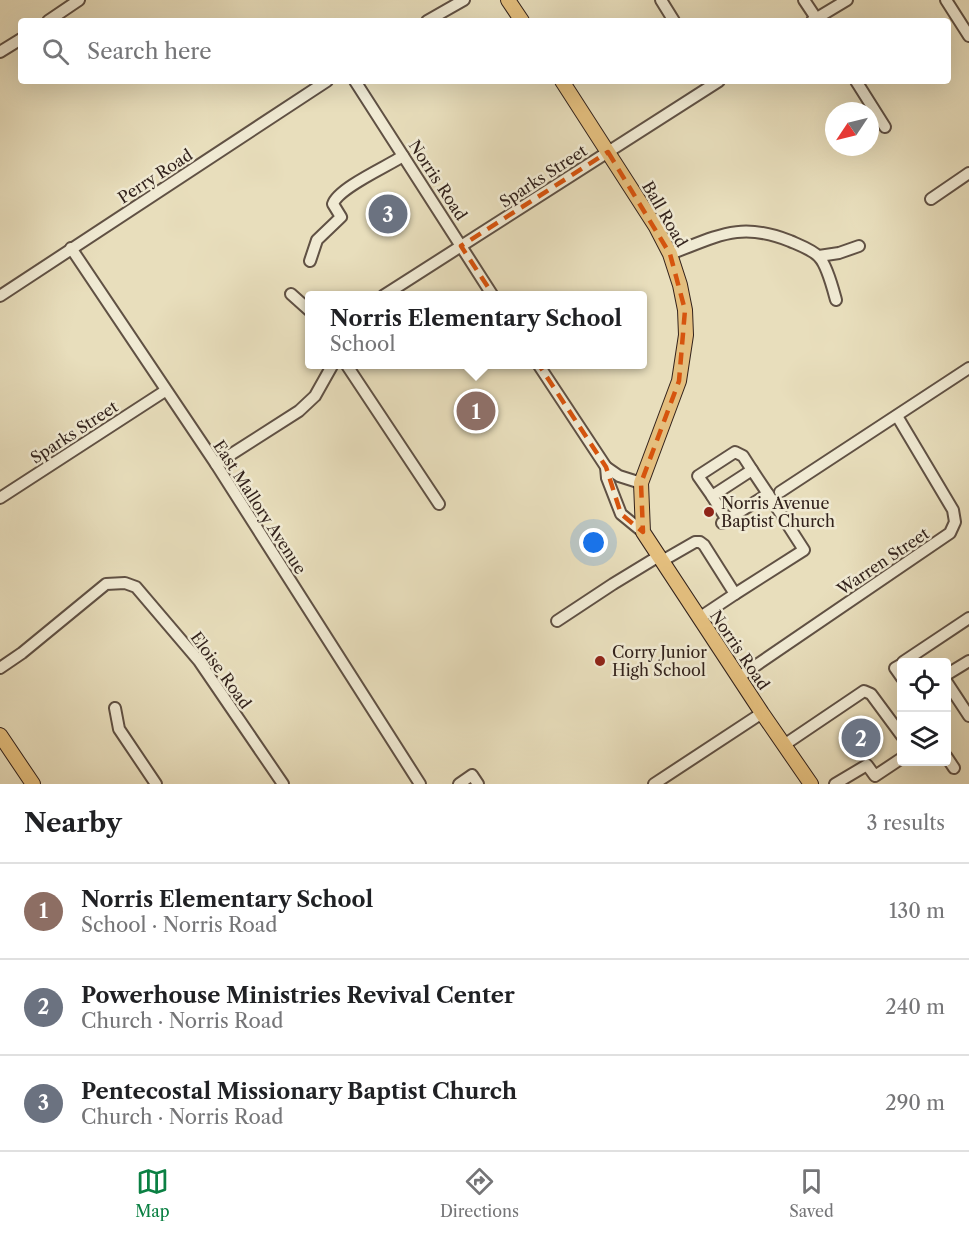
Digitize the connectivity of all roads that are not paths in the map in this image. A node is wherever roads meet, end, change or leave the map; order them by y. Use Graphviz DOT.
graph roads {
  1 [pos="80,0"];
  2 [pos="464,0"];
  3 [pos="508,0"];
  4 [pos="661,0"];
  5 [pos="804,0"];
  6 [pos="847,0"];
  7 [pos="946,0"];
  8 [pos="53,18"];
  9 [pos="433,18"];
  10 [pos="520,18"];
  11 [pos="672,18"];
  12 [pos="814,18"];
  13 [pos="818,18"];
  14 [pos="969,36"];
  15 [pos="18,41"];
  16 [pos="0,52"];
  17 [pos="322,84"];
  18 [pos="358,84"];
  19 [pos="563,84"];
  20 [pos="712,84"];
  21 [pos="858,84"];
  22 [pos="885,127"];
  23 [pos="608,152"];
  24 [pos="403,156"];
  25 [pos="969,173"];
  26 [pos="931,199"];
  27 [pos="461,246"];
  28 [pos="859,246"];
  29 [pos="71,248"];
  30 [pos="670,254"];
  31 [pos="819,256"];
  32 [pos="310,261"];
  33 [pos="391,291"];
  34 [pos="490,291"];
  35 [pos="291,294"];
  36 [pos="0,296"];
  37 [pos="836,300"];
  38 [pos="305,307"];
  39 [pos="969,368"];
  40 [pos="330,369"];
  41 [pos="349,369"];
  42 [pos="541,369"];
  43 [pos="165,391"];
  44 [pos="897,416"];
  45 [pos="216,464"];
  46 [pos="606,467"];
  47 [pos="752,470"];
  48 [pos="641,483"];
  49 [pos="780,492"];
  50 [pos="768,494"];
  51 [pos="712,496"];
  52 [pos="0,498"];
  53 [pos="440,504"];
  54 [pos="643,532"];
  55 [pos="661,559"];
  56 [pos="735,594"];
  57 [pos="699,618"];
  58 [pos="969,618"];
  59 [pos="557,621"];
  60 [pos="909,658"];
  61 [pos="969,661"];
  62 [pos="0,668"];
  63 [pos="951,672"];
  64 [pos="739,677"];
  65 [pos="951,689"];
  66 [pos="115,708"];
  67 [pos="762,713"];
  68 [pos="969,716"];
  69 [pos="897,729"];
  70 [pos="0,735"];
  71 [pos="784,745"];
  72 [pos="897,761"];
  73 [pos="951,764"];
  74 [pos="954,768"];
  75 [pos="33,784"];
  76 [pos="156,784"];
  77 [pos="282,784"];
  78 [pos="420,784"];
  79 [pos="459,784"];
  80 [pos="478,784"];
  81 [pos="654,784"];
  82 [pos="811,784"];
  83 [pos="835,784"];
  1 -- 8 [label="street"];
  2 -- 9 [label="street"];
  3 -- 10 [label="main road"];
  4 -- 11 [label="street"];
  5 -- 12 [label="street"];
  6 -- 13 [label="street"];
  7 -- 14 [label="street"];
  15 -- 16 [label="street"];
  17 -- 29 [label="street, Perry Road"];
  18 -- 24 [label="street, Norris Road"];
  19 -- 23 [label="main road, Ball Road"];
  20 -- 23 [label="street, Sparks Street"];
  21 -- 22 [label="street"];
  23 -- 27 [label="street, Sparks Street"];
  23 -- 30 [label="main road, Ball Road"];
  24 -- 27 [label="street, Norris Road"];
  24 -- 32 [label="street"];
  25 -- 26 [label="street"];
  27 -- 33 [label="street, Sparks Street"];
  27 -- 34 [label="street, Norris Road"];
  28 -- 31 [label="street"];
  29 -- 36 [label="street, Perry Road"];
  29 -- 43 [label="street, East Mallory Avenue"];
  30 -- 31 [label="street"];
  30 -- 48 [label="main road, Ball Road"];
  31 -- 37 [label="street"];
  35 -- 38 [label="street"];
  39 -- 44 [label="street"];
  40 -- 45 [label="street"];
  41 -- 53 [label="street"];
  42 -- 46 [label="street, Norris Road"];
  43 -- 45 [label="street, East Mallory Avenue"];
  43 -- 52 [label="street, Sparks Street"];
  44 -- 49 [label="street"];
  44 -- 64 [label="street, Warren Street"];
  45 -- 78 [label="street, East Mallory Avenue"];
  46 -- 48 [label="street, Norris Road"];
  46 -- 54 [label="street, Norris Road"];
  47 -- 50 [label="street"];
  47 -- 51 [label="street"];
  47 -- 51 [label="street"];
  48 -- 54 [label="main road"];
  50 -- 51 [label="street"];
  50 -- 56 [label="street"];
  54 -- 55 [label="main road, Norris Road"];
  55 -- 56 [label="street"];
  55 -- 57 [label="main road, Norris Road"];
  55 -- 59 [label="street"];
  56 -- 57 [label="street"];
  57 -- 64 [label="main road, Norris Road"];
  58 -- 60 [label="street"];
  61 -- 63 [label="street"];
  62 -- 77 [label="street, Eloise Road"];
  64 -- 67 [label="main road, Norris Road"];
  65 -- 68 [label="street"];
  66 -- 76 [label="street"];
  67 -- 71 [label="main road, Norris Road"];
  67 -- 81 [label="street"];
  69 -- 71 [label="street"];
  70 -- 75 [label="main road"];
  71 -- 82 [label="main road, Norris Road"];
  72 -- 83 [label="street"];
  73 -- 74 [label="street"];
  79 -- 80 [label="street"];
}
